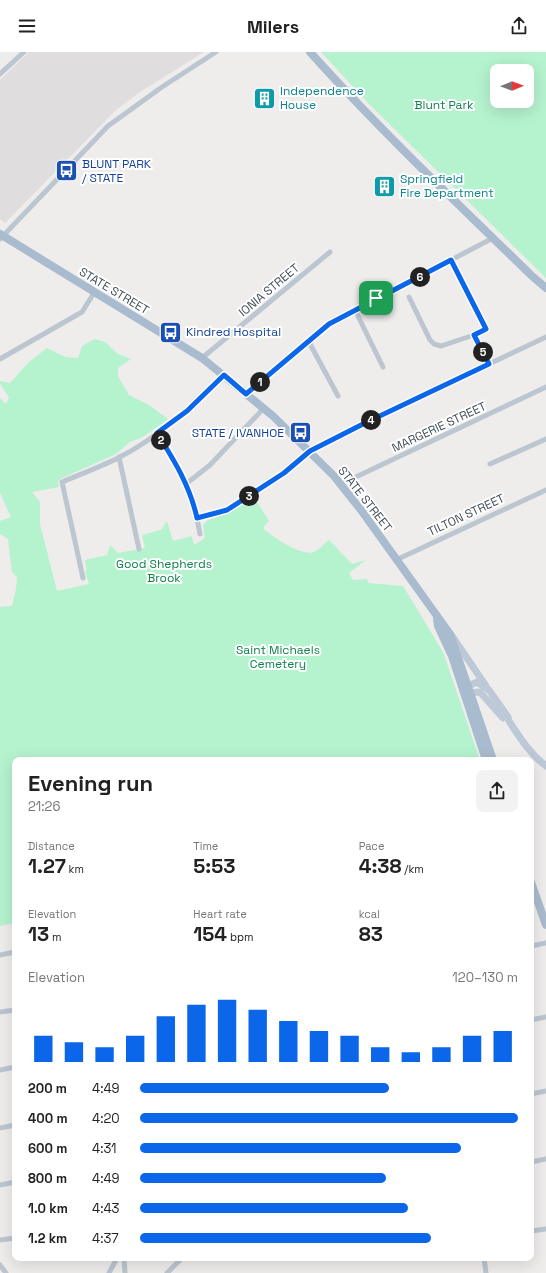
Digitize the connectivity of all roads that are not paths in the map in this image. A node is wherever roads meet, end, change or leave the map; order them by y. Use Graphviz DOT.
graph roads {
  1 [pos="24,52"];
  2 [pos="216,52"];
  3 [pos="310,52"];
  4 [pos="0,74"];
  5 [pos="1,236"];
  6 [pos="493,238"];
  7 [pos="330,252"];
  8 [pos="451,260"];
  9 [pos="546,288"];
  10 [pos="94,293"];
  11 [pos="409,297"];
  12 [pos="355,310"];
  13 [pos="474,335"];
  14 [pos="546,337"];
  15 [pos="309,342"];
  16 [pos="202,358"];
  17 [pos="0,359"];
  18 [pos="489,364"];
  19 [pos="383,367"];
  20 [pos="224,375"];
  21 [pos="546,387"];
  22 [pos="246,394"];
  23 [pos="338,396"];
  24 [pos="264,408"];
  25 [pos="157,433"];
  26 [pos="546,439"];
  27 [pos="310,451"];
  28 [pos="119,458"];
  29 [pos="490,464"];
  30 [pos="186,484"];
  31 [pos="341,484"];
  32 [pos="546,490"];
  33 [pos="197,518"];
  34 [pos="200,534"];
  35 [pos="139,549"];
  36 [pos="396,560"];
  37 [pos="83,578"];
  38 [pos="437,619"];
  39 [pos="450,634"];
  40 [pos="466,690"];
  41 [pos="489,690"];
  42 [pos="509,721"];
  43 [pos="485,757"];
  44 [pos="492,757"];
  45 [pos="546,766"];
  46 [pos="534,890"];
  47 [pos="545,921"];
  48 [pos="546,943"];
  49 [pos="534,945"];
  50 [pos="12,953"];
  51 [pos="0,955"];
  52 [pos="12,1010"];
  53 [pos="0,1012"];
  54 [pos="546,1018"];
  55 [pos="534,1020"];
  56 [pos="12,1068"];
  57 [pos="0,1070"];
  58 [pos="546,1091"];
  59 [pos="534,1093"];
  60 [pos="12,1126"];
  61 [pos="0,1128"];
  62 [pos="546,1159"];
  63 [pos="534,1161"];
  64 [pos="12,1183"];
  65 [pos="0,1185"];
  66 [pos="546,1229"];
  67 [pos="534,1231"];
  68 [pos="12,1238"];
  69 [pos="0,1240"];
  70 [pos="115,1261"];
  71 [pos="124,1261"];
  72 [pos="179,1261"];
  73 [pos="484,1261"];
  74 [pos="0,1265"];
  75 [pos="6,1273"];
  76 [pos="109,1273"];
  77 [pos="125,1273"];
  78 [pos="167,1273"];
  79 [pos="486,1273"];
  1 -- 4 [label="street"];
  2 -- 5 [label="street"];
  3 -- 6 [label="main road"];
  5 -- 10 [label="main road, STATE STREET"];
  6 -- 8 [label="street"];
  6 -- 9 [label="main road"];
  7 -- 16 [label="street, IONIA STREET"];
  8 -- 12 [label="street"];
  8 -- 13 [label="street"];
  10 -- 16 [label="main road, STATE STREET"];
  10 -- 17 [label="street"];
  11 -- 13 [label="street"];
  12 -- 15 [label="street"];
  12 -- 19 [label="street"];
  13 -- 18 [label="street"];
  14 -- 18 [label="street"];
  15 -- 22 [label="street"];
  15 -- 23 [label="street"];
  16 -- 20 [label="main road, STATE STREET"];
  18 -- 27 [label="street"];
  20 -- 22 [label="main road, STATE STREET"];
  20 -- 25 [label="street"];
  21 -- 31 [label="street, MARGERIE STREET"];
  22 -- 24 [label="main road, STATE STREET"];
  24 -- 27 [label="main road, STATE STREET"];
  24 -- 30 [label="street"];
  25 -- 28 [label="street"];
  25 -- 30 [label="street"];
  26 -- 29 [label="street"];
  27 -- 31 [label="main road, STATE STREET"];
  27 -- 33 [label="street"];
  28 -- 35 [label="street"];
  28 -- 37 [label="street"];
  30 -- 33 [label="street"];
  31 -- 36 [label="main road, STATE STREET"];
  32 -- 36 [label="street, TILTON STREET"];
  33 -- 34 [label="street"];
  36 -- 38 [label="main road, STATE STREET"];
  38 -- 39 [label="main road, STATE STREET"];
  38 -- 40 [label="main road, STATE STREET"];
  39 -- 40 [label="main road, STATE STREET"];
  39 -- 41 [label="main road"];
  40 -- 41 [label="main road"];
  40 -- 42 [label="main road"];
  40 -- 43 [label="main road"];
  40 -- 44 [label="main road"];
  41 -- 42 [label="main road"];
  42 -- 45 [label="main road"];
  46 -- 47 [label="main road"];
  48 -- 49 [label="street"];
  50 -- 51 [label="street"];
  52 -- 53 [label="street"];
  54 -- 55 [label="street"];
  56 -- 57 [label="street"];
  58 -- 59 [label="street"];
  60 -- 61 [label="street"];
  62 -- 63 [label="street"];
  64 -- 65 [label="street"];
  66 -- 67 [label="street"];
  68 -- 69 [label="street"];
  70 -- 76 [label="street"];
  71 -- 77 [label="street"];
  72 -- 78 [label="street"];
  73 -- 79 [label="street"];
  74 -- 75 [label="street"];
}
